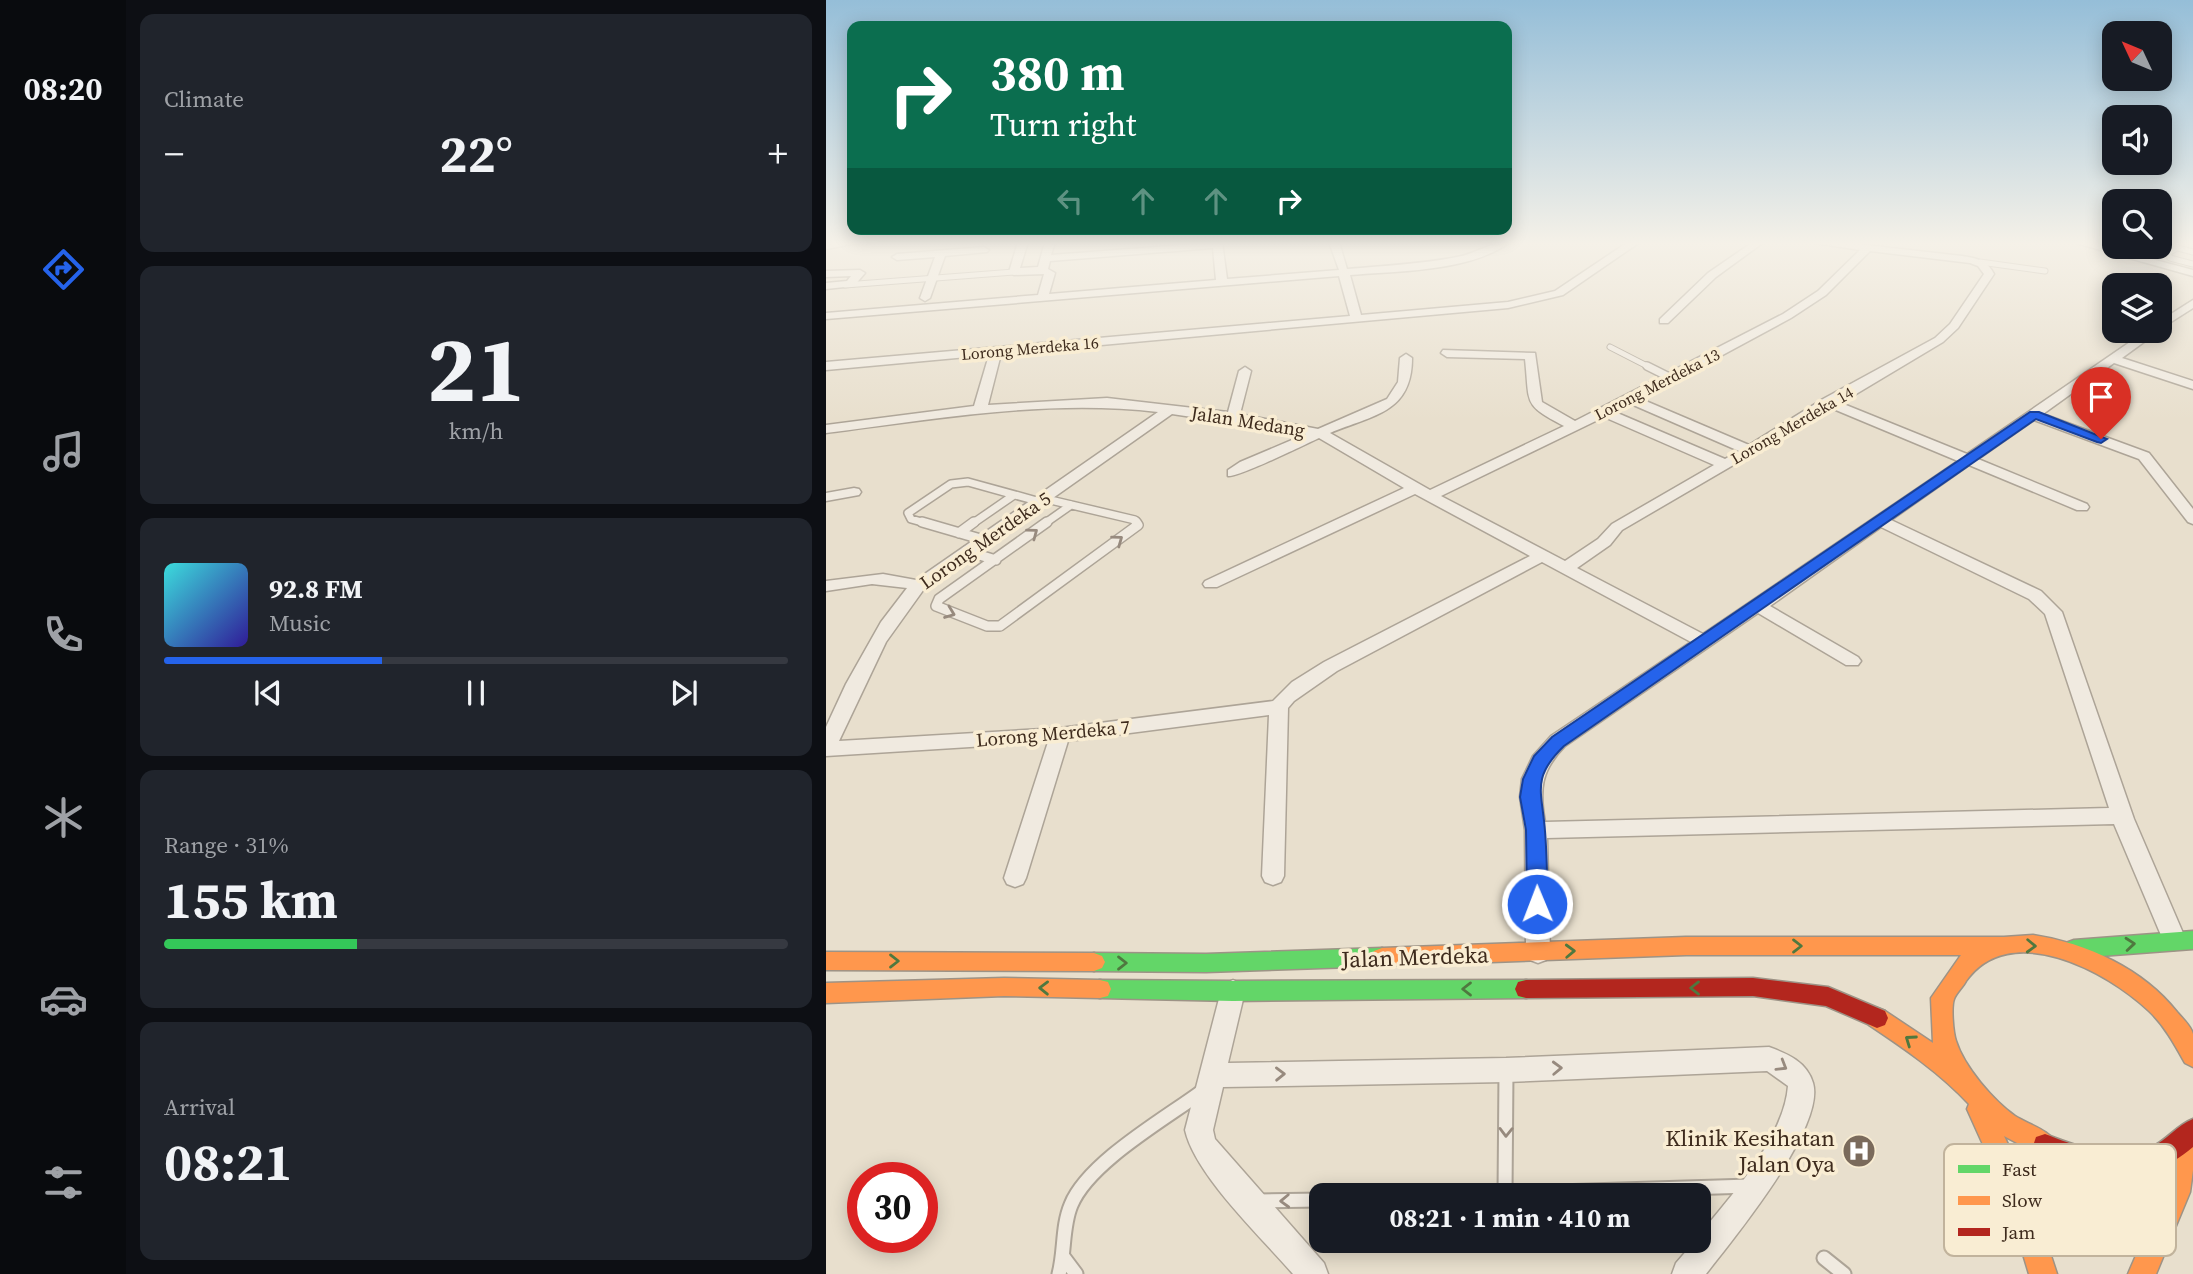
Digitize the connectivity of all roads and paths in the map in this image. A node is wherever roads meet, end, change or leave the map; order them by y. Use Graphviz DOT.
graph roads {
  1 [pos="992,301"];
  2 [pos="1352,301"];
  3 [pos="1521,301"];
  4 [pos="1684,301"];
  5 [pos="1809,301"];
  6 [pos="1970,301"];
  7 [pos="2190,308"];
  8 [pos="826,316"];
  9 [pos="1356,318"];
  10 [pos="2172,319"];
  11 [pos="1664,321"];
  12 [pos="2136,343"];
  13 [pos="1610,347"];
  14 [pos="996,351"];
  15 [pos="1447,353"];
  16 [pos="1406,358"];
  17 [pos="2113,359"];
  18 [pos="826,366"];
  19 [pos="1245,370"];
  20 [pos="1671,377"];
  21 [pos="2193,385"];
  22 [pos="1631,399"];
  23 [pos="1828,402"];
  24 [pos="980,409"];
  25 [pos="1169,410"];
  26 [pos="1604,412"];
  27 [pos="2034,415"];
  28 [pos="1233,417"];
  29 [pos="1574,426"];
  30 [pos="826,429"];
  31 [pos="1321,434"];
  32 [pos="1749,450"];
  33 [pos="1968,458"];
  34 [pos="1725,464"];
  35 [pos="1233,473"];
  36 [pos="1415,488"];
  37 [pos="854,492"];
  38 [pos="1014,495"];
  39 [pos="1430,496"];
  40 [pos="826,497"];
  41 [pos="1040,500"];
  42 [pos="1071,505"];
  43 [pos="2082,507"];
  44 [pos="2193,519"];
  45 [pos="1881,521"];
  46 [pos="959,533"];
  47 [pos="984,540"];
  48 [pos="966,551"];
  49 [pos="1541,556"];
  50 [pos="996,560"];
  51 [pos="1566,568"];
  52 [pos="1211,584"];
  53 [pos="826,586"];
  54 [pos="918,586"];
  55 [pos="1758,606"];
  56 [pos="1702,641"];
  57 [pos="1852,661"];
  58 [pos="1279,707"];
  59 [pos="1060,735"];
  60 [pos="826,748"];
  61 [pos="2120,816"];
  62 [pos="1536,830"];
  63 [pos="1273,876"];
  64 [pos="1015,878"];
  65 [pos="2183,940"];
  66 [pos="2003,946"];
  67 [pos="2066,950"];
  68 [pos="1538,953"];
  69 [pos="826,961"];
  70 [pos="1233,991"];
  71 [pos="826,993"];
  72 [pos="2193,1056"];
  73 [pos="1506,1070"];
  74 [pos="1210,1081"];
  75 [pos="1969,1088"];
  76 [pos="2189,1135"];
  77 [pos="1996,1144"];
  78 [pos="2038,1144"];
  79 [pos="1505,1183"];
  80 [pos="1756,1186"];
  81 [pos="1711,1188"];
  82 [pos="2176,1194"];
  83 [pos="1309,1200"];
  84 [pos="1249,1202"];
  85 [pos="2039,1256"];
  86 [pos="2150,1256"];
  87 [pos="1064,1258"];
  88 [pos="1824,1258"];
  89 [pos="1059,1274"];
  90 [pos="1076,1274"];
  91 [pos="1313,1274"];
  92 [pos="1687,1274"];
  93 [pos="1844,1274"];
  94 [pos="2043,1274"];
  95 [pos="2142,1274"];
  1 -- 8 [label="street"];
  2 -- 9 [label="street"];
  3 -- 9 [label="street, Lorong Merdeka 16"];
  4 -- 11 [label="street"];
  5 -- 20 [label="street, Lorong Merdeka 13"];
  6 -- 23 [label="street, Lorong Merdeka 14"];
  7 -- 10 [label="street"];
  9 -- 14 [label="street, Lorong Merdeka 16"];
  12 -- 17 [label="street"];
  13 -- 20 [label="lane"];
  14 -- 18 [label="street, Lorong Merdeka 16"];
  14 -- 24 [label="street"];
  15 -- 29 [label="street"];
  16 -- 31 [label="street"];
  17 -- 21 [label="street"];
  17 -- 27 [label="street"];
  19 -- 28 [label="street"];
  20 -- 22 [label="street, Lorong Merdeka 13"];
  22 -- 26 [label="street, Lorong Merdeka 13"];
  22 -- 32 [label="street"];
  23 -- 32 [label="street, Lorong Merdeka 14"];
  23 -- 33 [label="street"];
  24 -- 25 [label="street, Jalan Medang"];
  24 -- 30 [label="street, Jalan Medang"];
  25 -- 28 [label="street, Jalan Medang"];
  25 -- 41 [label="street, Lorong Merdeka 5"];
  26 -- 29 [label="street, Lorong Merdeka 13"];
  26 -- 34 [label="street"];
  27 -- 33 [label="street"];
  27 -- 44 [label="street"];
  28 -- 31 [label="street, Jalan Medang"];
  29 -- 39 [label="street, Lorong Merdeka 13"];
  31 -- 35 [label="street"];
  31 -- 36 [label="street, Jalan Medang"];
  32 -- 34 [label="street, Lorong Merdeka 14"];
  33 -- 43 [label="street"];
  33 -- 45 [label="street"];
  34 -- 51 [label="street, Lorong Merdeka 14"];
  36 -- 39 [label="street, Jalan Medang"];
  36 -- 52 [label="street"];
  37 -- 40 [label="street"];
  38 -- 41 [label="lane"];
  38 -- 46 [label="lane"];
  38 -- 46 [label="lane"];
  39 -- 49 [label="street, Jalan Medang"];
  41 -- 42 [label="lane"];
  41 -- 47 [label="street, Lorong Merdeka 5"];
  50 -- 42 [label="lane, one-way"];
  50 -- 42 [label="lane, one-way"];
  45 -- 55 [label="street"];
  45 -- 61 [label="street"];
  46 -- 47 [label="lane"];
  47 -- 48 [label="street, Lorong Merdeka 5"];
  48 -- 50 [label="lane"];
  48 -- 54 [label="street, Lorong Merdeka 5"];
  49 -- 51 [label="street, Jalan Medang"];
  49 -- 58 [label="street"];
  51 -- 56 [label="street, Jalan Medang"];
  53 -- 54 [label="street"];
  54 -- 60 [label="street, Lorong Merdeka 5"];
  55 -- 56 [label="street"];
  55 -- 57 [label="street"];
  56 -- 62 [label="street"];
  58 -- 59 [label="street, Lorong Merdeka 7"];
  58 -- 63 [label="street"];
  59 -- 60 [label="street, Lorong Merdeka 7"];
  59 -- 64 [label="street"];
  61 -- 62 [label="street"];
  61 -- 65 [label="street"];
  62 -- 68 [label="street"];
  67 -- 65 [label="main road, one-way"];
  66 -- 67 [label="main road, Jalan Merdeka, one-way"];
  68 -- 66 [label="main road, Jalan Merdeka, one-way"];
  66 -- 75 [label="main road"];
  67 -- 72 [label="main road"];
  69 -- 68 [label="main road, Jalan Merdeka, one-way"];
  70 -- 71 [label="main road, Jalan Merdeka, one-way"];
  70 -- 74 [label="street"];
  75 -- 70 [label="main road, Jalan Merdeka, one-way"];
  74 -- 73 [label="street, one-way"];
  73 -- 79 [label="lane, one-way"];
  73 -- 80 [label="street, one-way"];
  74 -- 84 [label="street"];
  74 -- 87 [label="lane"];
  75 -- 77 [label="main road, Jalan Merdeka"];
  75 -- 78 [label="main road"];
  76 -- 82 [label="main road"];
  80 -- 81 [label="lane"];
  80 -- 92 [label="street"];
  83 -- 84 [label="lane, one-way"];
  84 -- 91 [label="street"];
  85 -- 94 [label="main road, Jalan Merdeka"];
  86 -- 95 [label="main road"];
  87 -- 89 [label="lane"];
  87 -- 90 [label="lane"];
  88 -- 93 [label="lane"];
}
